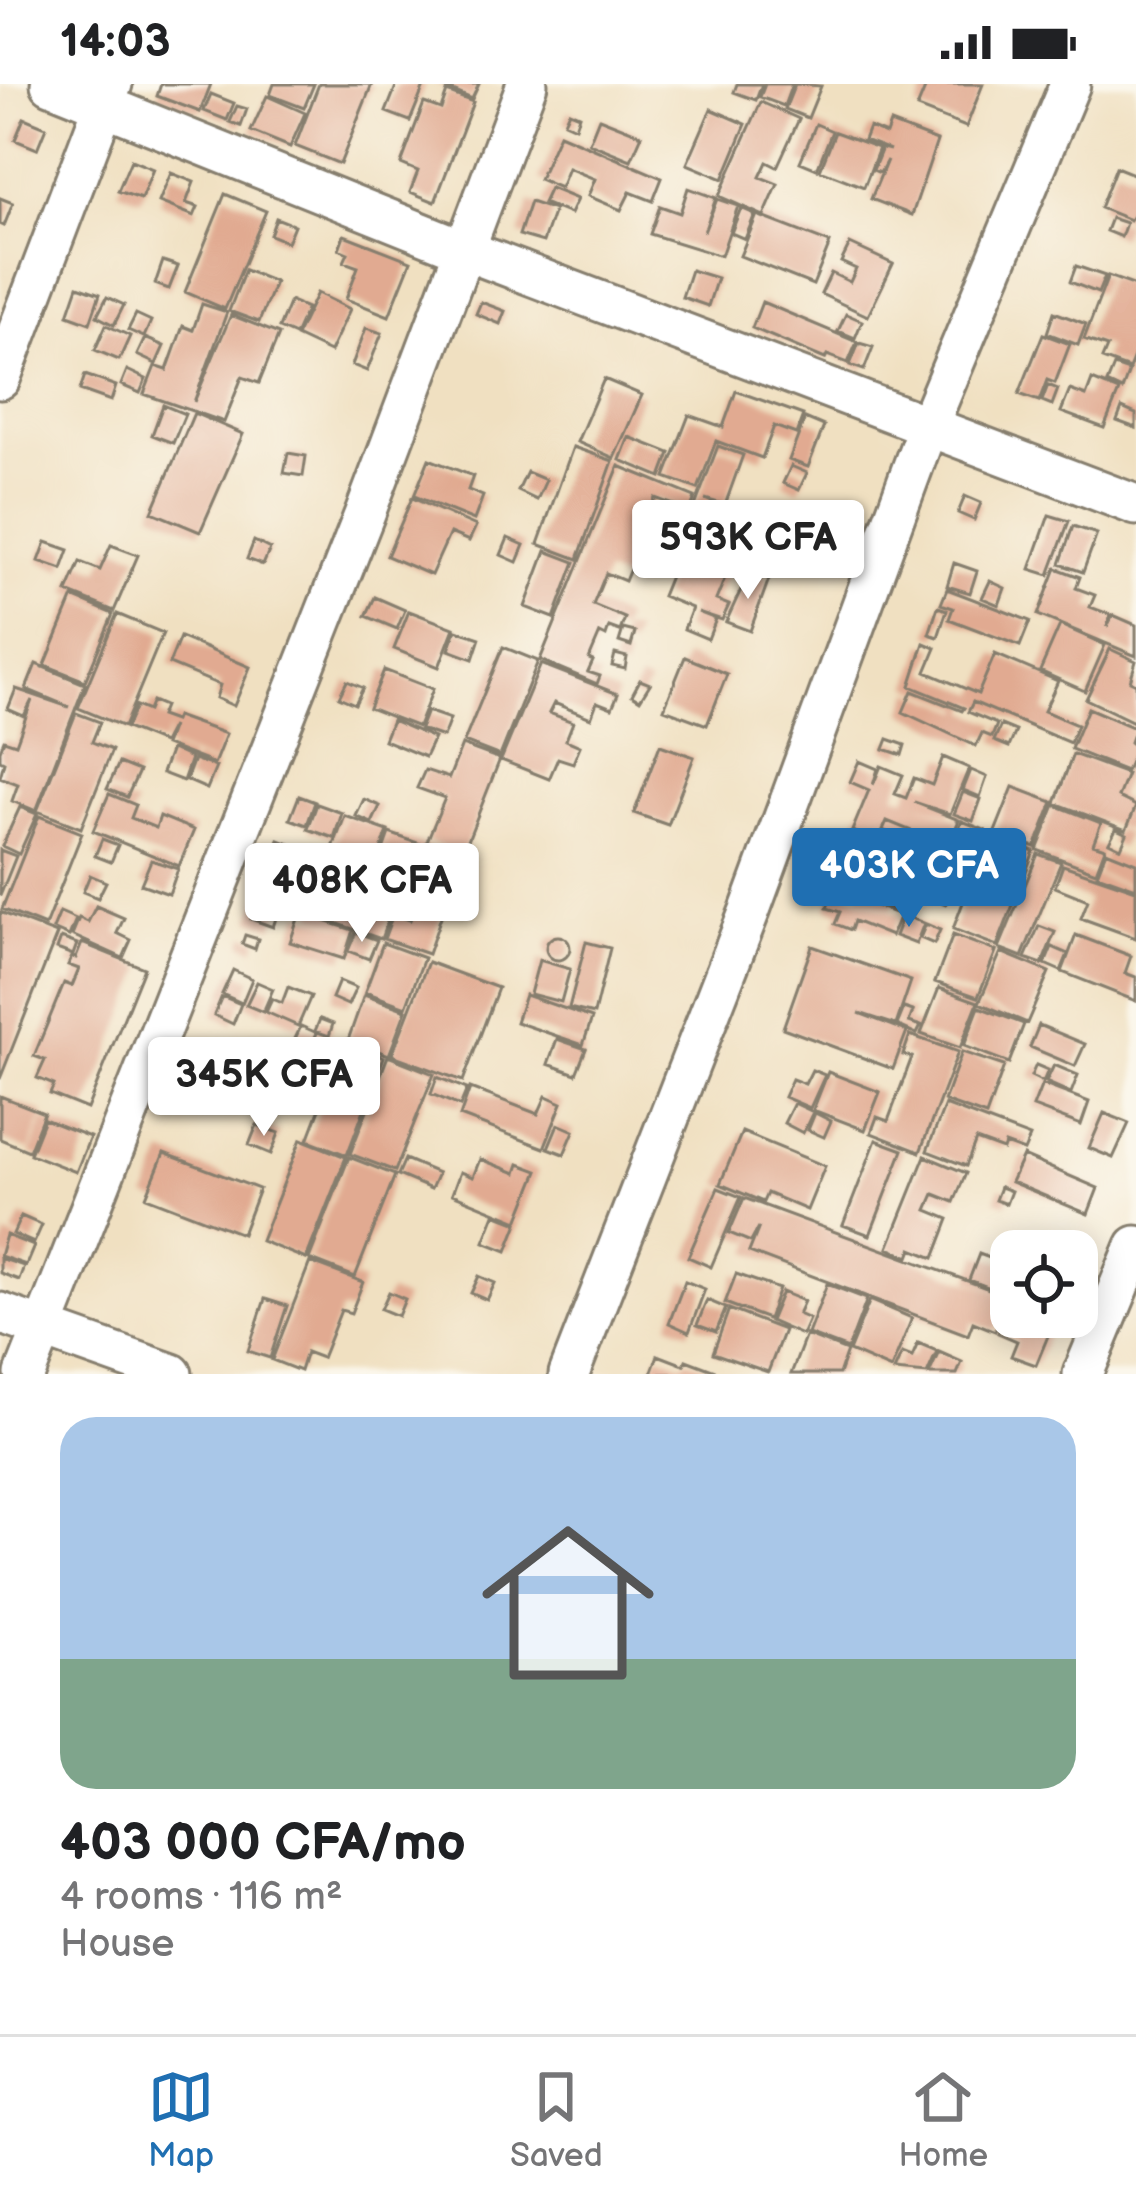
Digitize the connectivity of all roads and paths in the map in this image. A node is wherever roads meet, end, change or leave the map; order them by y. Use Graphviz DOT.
graph roads {
  1 [pos="51,84"];
  2 [pos="526,84"];
  3 [pos="1070,84"];
  4 [pos="107,96"];
  5 [pos="462,249"];
  6 [pos="0,379"];
  7 [pos="929,423"];
  8 [pos="1136,505"];
  9 [pos="1136,1246"];
  10 [pos="0,1313"];
  11 [pos="43,1329"];
  12 [pos="25,1374"];
  13 [pos="172,1374"];
  14 [pos="569,1374"];
  15 [pos="1083,1374"];
  1 -- 4 [label="street"];
  2 -- 5 [label="street"];
  3 -- 7 [label="street"];
  4 -- 5 [label="street"];
  4 -- 6 [label="street"];
  5 -- 7 [label="street"];
  5 -- 11 [label="street"];
  7 -- 8 [label="street"];
  7 -- 14 [label="street"];
  9 -- 15 [label="street"];
  10 -- 11 [label="street"];
  11 -- 12 [label="street"];
  11 -- 13 [label="street"];
}
